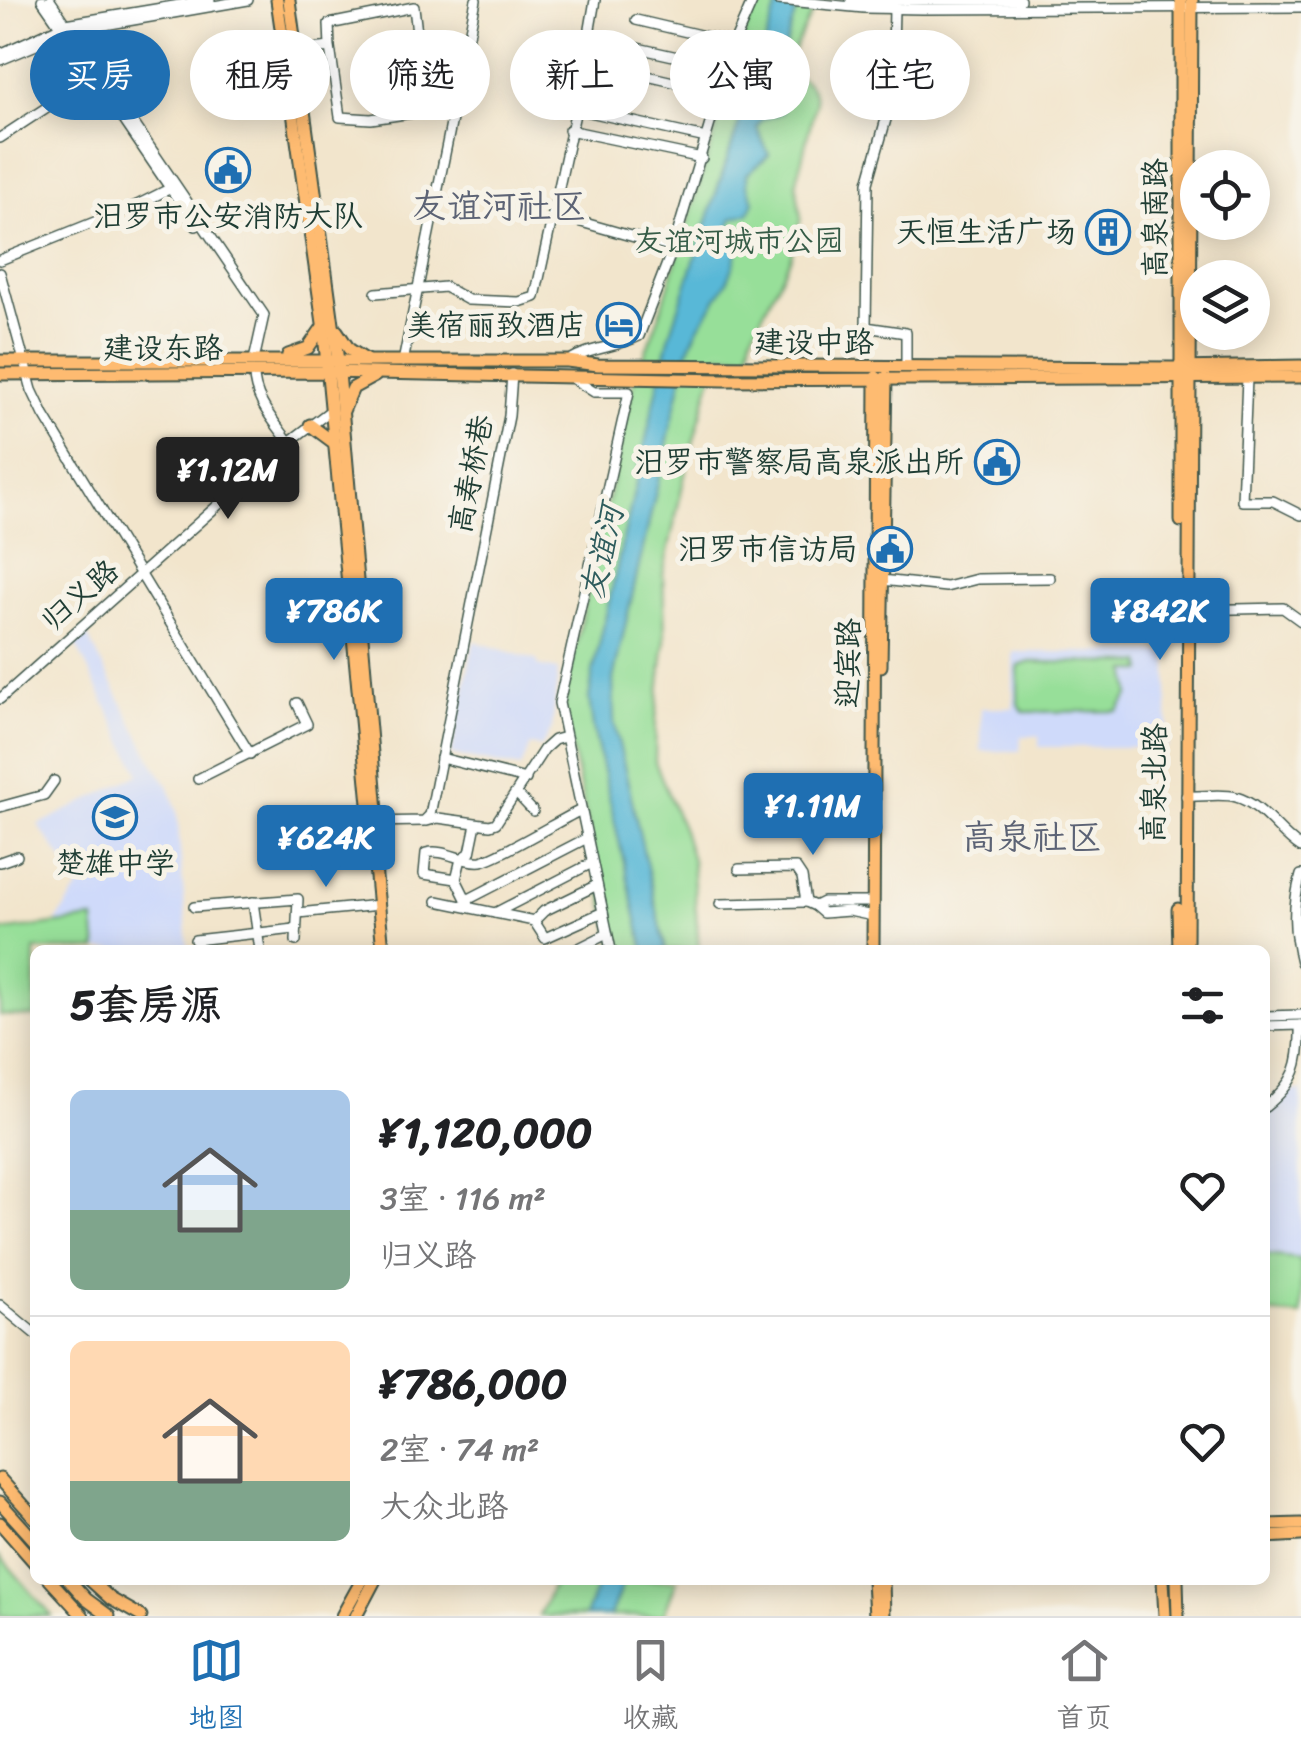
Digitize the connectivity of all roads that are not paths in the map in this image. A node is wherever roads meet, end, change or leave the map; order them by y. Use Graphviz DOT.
graph roads {
  1 [pos="46,0"];
  2 [pos="212,0"];
  3 [pos="248,0"];
  4 [pos="277,0"];
  5 [pos="290,0"];
  6 [pos="476,0"];
  7 [pos="595,0"];
  8 [pos="752,0"];
  9 [pos="778,0"];
  10 [pos="851,0"];
  11 [pos="1020,0"];
  12 [pos="1186,4"];
  13 [pos="1301,7"];
  14 [pos="894,8"];
  15 [pos="636,20"];
  16 [pos="65,29"];
  17 [pos="294,30"];
  18 [pos="589,30"];
  19 [pos="679,30"];
  20 [pos="739,30"];
  21 [pos="330,46"];
  22 [pos="0,57"];
  23 [pos="30,118"];
  24 [pos="127,120"];
  25 [pos="304,120"];
  26 [pos="572,120"];
  27 [pos="625,120"];
  28 [pos="712,120"];
  29 [pos="569,130"];
  30 [pos="0,138"];
  31 [pos="706,138"];
  32 [pos="702,158"];
  33 [pos="173,187"];
  34 [pos="553,214"];
  35 [pos="673,248"];
  36 [pos="0,260"];
  37 [pos="0,273"];
  38 [pos="417,288"];
  39 [pos="376,293"];
  40 [pos="328,323"];
  41 [pos="275,360"];
  42 [pos="0,361"];
  43 [pos="567,361"];
  44 [pos="369,362"];
  45 [pos="403,362"];
  46 [pos="254,366"];
  47 [pos="332,366"];
  48 [pos="1301,366"];
  49 [pos="906,367"];
  50 [pos="27,368"];
  51 [pos="1185,372"];
  52 [pos="0,374"];
  53 [pos="378,374"];
  54 [pos="512,374"];
  55 [pos="568,376"];
  56 [pos="881,377"];
  57 [pos="1301,377"];
  58 [pos="1247,378"];
  59 [pos="334,409"];
  60 [pos="310,426"];
  61 [pos="288,440"];
  62 [pos="332,442"];
  63 [pos="1301,515"];
  64 [pos="140,572"];
  65 [pos="1050,578"];
  66 [pos="882,580"];
  67 [pos="1189,610"];
  68 [pos="1301,621"];
  69 [pos="0,697"];
  70 [pos="297,703"];
  71 [pos="565,738"];
  72 [pos="250,754"];
  73 [pos="441,758"];
  74 [pos="198,778"];
  75 [pos="526,779"];
  76 [pos="54,781"];
  77 [pos="516,794"];
  78 [pos="1186,796"];
  79 [pos="0,807"];
  80 [pos="580,810"];
  81 [pos="533,811"];
  82 [pos="424,821"];
  83 [pos="374,822"];
  84 [pos="476,824"];
  85 [pos="586,838"];
  86 [pos="1301,848"];
  87 [pos="16,856"];
  88 [pos="461,859"];
  89 [pos="0,862"];
  90 [pos="592,863"];
  91 [pos="739,869"];
  92 [pos="1301,875"];
  93 [pos="456,880"];
  94 [pos="597,885"];
  95 [pos="436,901"];
  96 [pos="253,902"];
  97 [pos="873,902"];
  98 [pos="469,904"];
  99 [pos="720,904"];
  100 [pos="810,904"];
  101 [pos="378,905"];
  102 [pos="194,907"];
  103 [pos="602,912"];
  104 [pos="298,913"];
  105 [pos="495,913"];
  106 [pos="873,916"];
  107 [pos="534,922"];
  108 [pos="258,934"];
  109 [pos="607,934"];
  110 [pos="545,938"];
  111 [pos="195,940"];
  112 [pos="259,945"];
  113 [pos="385,945"];
  114 [pos="386,945"];
  115 [pos="548,945"];
  116 [pos="585,945"];
  117 [pos="609,945"];
  118 [pos="876,945"];
  119 [pos="876,945"];
  120 [pos="1178,945"];
  121 [pos="1187,945"];
  122 [pos="1301,962"];
  123 [pos="1301,1015"];
  124 [pos="1270,1016"];
  125 [pos="1301,1024"];
  126 [pos="1270,1026"];
  127 [pos="1270,1103"];
  128 [pos="0,1305"];
  129 [pos="30,1330"];
  130 [pos="0,1479"];
  131 [pos="0,1502"];
  132 [pos="30,1512"];
  133 [pos="0,1524"];
  134 [pos="1301,1524"];
  135 [pos="1270,1526"];
  136 [pos="30,1535"];
  137 [pos="1301,1535"];
  138 [pos="1270,1537"];
  139 [pos="30,1557"];
  140 [pos="55,1585"];
  141 [pos="73,1585"];
  142 [pos="96,1585"];
  143 [pos="359,1585"];
  144 [pos="372,1585"];
  145 [pos="873,1585"];
  146 [pos="883,1585"];
  147 [pos="1164,1585"];
  148 [pos="1177,1585"];
  149 [pos="83,1616"];
  150 [pos="109,1616"];
  151 [pos="141,1616"];
  152 [pos="342,1616"];
  153 [pos="356,1616"];
  154 [pos="875,1616"];
  155 [pos="884,1616"];
  156 [pos="1165,1616"];
  157 [pos="1178,1616"];
  1 -- 16 [label="street"];
  2 -- 16 [label="street"];
  3 -- 16 [label="street"];
  4 -- 40 [label="main road"];
  5 -- 17 [label="main road"];
  6 -- 38 [label="street"];
  7 -- 18 [label="street"];
  8 -- 20 [label="street"];
  9 -- 14 [label="street"];
  10 -- 11 [label="street"];
  12 -- 13 [label="street"];
  12 -- 14 [label="street"];
  12 -- 51 [label="main road, 高泉南路"];
  14 -- 49 [label="street"];
  15 -- 19 [label="street"];
  16 -- 22 [label="street"];
  21 -- 21 [label="street"];
  23 -- 30 [label="street"];
  24 -- 33 [label="street"];
  25 -- 40 [label="main road"];
  26 -- 29 [label="street"];
  27 -- 31 [label="street"];
  28 -- 31 [label="street"];
  29 -- 32 [label="street"];
  29 -- 34 [label="street"];
  31 -- 32 [label="street"];
  32 -- 35 [label="street"];
  33 -- 36 [label="street"];
  33 -- 46 [label="street"];
  34 -- 35 [label="street"];
  34 -- 38 [label="street"];
  35 -- 43 [label="street"];
  37 -- 50 [label="street"];
  38 -- 39 [label="street"];
  38 -- 45 [label="street"];
  40 -- 41 [label="main road"];
  40 -- 44 [label="main road"];
  40 -- 47 [label="main road"];
  41 -- 46 [label="main road, 建设东路"];
  41 -- 47 [label="main road, 建设东路"];
  42 -- 50 [label="main road, 建设东路"];
  43 -- 45 [label="main road, 建设中路"];
  43 -- 49 [label="main road, 建设中路"];
  44 -- 45 [label="main road, 建设中路"];
  44 -- 47 [label="main road, 建设中路"];
  46 -- 47 [label="main road, 建设东路"];
  46 -- 50 [label="main road, 建设东路"];
  46 -- 61 [label="street"];
  47 -- 53 [label="main road, 建设中路"];
  47 -- 59 [label="main road"];
  48 -- 51 [label="main road, 建设中路"];
  49 -- 51 [label="main road, 建设中路"];
  50 -- 52 [label="main road, 建设东路"];
  50 -- 64 [label="street"];
  51 -- 56 [label="main road, 建设中路"];
  51 -- 58 [label="main road, 建设中路"];
  51 -- 67 [label="main road, 高泉北路"];
  51 -- 120 [label="main road, 高泉北路"];
  53 -- 54 [label="main road, 建设中路"];
  53 -- 59 [label="main road"];
  54 -- 55 [label="main road, 建设中路"];
  54 -- 73 [label="street, 高寿桥巷"];
  55 -- 56 [label="main road, 建设中路"];
  55 -- 71 [label="street"];
  56 -- 66 [label="main road, 迎宾路"];
  56 -- 97 [label="main road, 迎宾路"];
  57 -- 58 [label="main road, 建设中路"];
  58 -- 63 [label="street"];
  59 -- 60 [label="street"];
  59 -- 61 [label="street"];
  59 -- 62 [label="main road"];
  59 -- 83 [label="main road"];
  60 -- 61 [label="street"];
  60 -- 62 [label="main road"];
  61 -- 64 [label="street, 归义路"];
  62 -- 83 [label="main road"];
  64 -- 69 [label="street, 归义路"];
  64 -- 72 [label="street"];
  65 -- 66 [label="street"];
  66 -- 118 [label="main road, 迎宾路"];
  67 -- 68 [label="street"];
  67 -- 78 [label="main road, 高泉北路"];
  70 -- 72 [label="street"];
  71 -- 75 [label="street"];
  71 -- 80 [label="street"];
  72 -- 74 [label="street"];
  73 -- 75 [label="street"];
  73 -- 82 [label="street, 高寿桥巷"];
  75 -- 77 [label="street"];
  76 -- 79 [label="street"];
  77 -- 81 [label="street"];
  77 -- 84 [label="street"];
  78 -- 86 [label="street"];
  78 -- 121 [label="main road, 高泉北路"];
  80 -- 85 [label="street"];
  80 -- 88 [label="street"];
  82 -- 83 [label="street"];
  82 -- 84 [label="street"];
  83 -- 101 [label="main road"];
  83 -- 114 [label="main road"];
  84 -- 88 [label="street"];
  85 -- 90 [label="street"];
  85 -- 98 [label="street"];
  87 -- 89 [label="street"];
  88 -- 93 [label="street"];
  88 -- 93 [label="street"];
  90 -- 94 [label="street"];
  90 -- 105 [label="street"];
  91 -- 100 [label="street"];
  92 -- 122 [label="street"];
  93 -- 98 [label="street"];
  94 -- 103 [label="street"];
  94 -- 107 [label="street"];
  95 -- 98 [label="street"];
  96 -- 102 [label="street"];
  96 -- 104 [label="street"];
  96 -- 108 [label="street"];
  97 -- 100 [label="street"];
  97 -- 106 [label="main road, 迎宾路"];
  98 -- 105 [label="street"];
  99 -- 100 [label="street"];
  100 -- 106 [label="street"];
  101 -- 104 [label="street"];
  101 -- 113 [label="main road"];
  103 -- 109 [label="street"];
  103 -- 110 [label="street"];
  104 -- 108 [label="street"];
  105 -- 107 [label="street"];
  106 -- 119 [label="main road, 迎宾路"];
  107 -- 110 [label="street"];
  108 -- 111 [label="street"];
  108 -- 112 [label="street"];
  109 -- 116 [label="street"];
  109 -- 117 [label="street"];
  110 -- 115 [label="street"];
  123 -- 124 [label="street"];
  125 -- 126 [label="street"];
  125 -- 127 [label="street"];
  128 -- 129 [label="street"];
  130 -- 132 [label="main road"];
  131 -- 136 [label="main road"];
  133 -- 139 [label="main road"];
  134 -- 135 [label="main road"];
  137 -- 138 [label="main road"];
  140 -- 149 [label="main road"];
  141 -- 150 [label="main road"];
  142 -- 151 [label="main road"];
  143 -- 152 [label="main road"];
  144 -- 153 [label="main road"];
  145 -- 154 [label="main road"];
  146 -- 155 [label="main road"];
  147 -- 156 [label="main road"];
  148 -- 157 [label="main road"];
}
